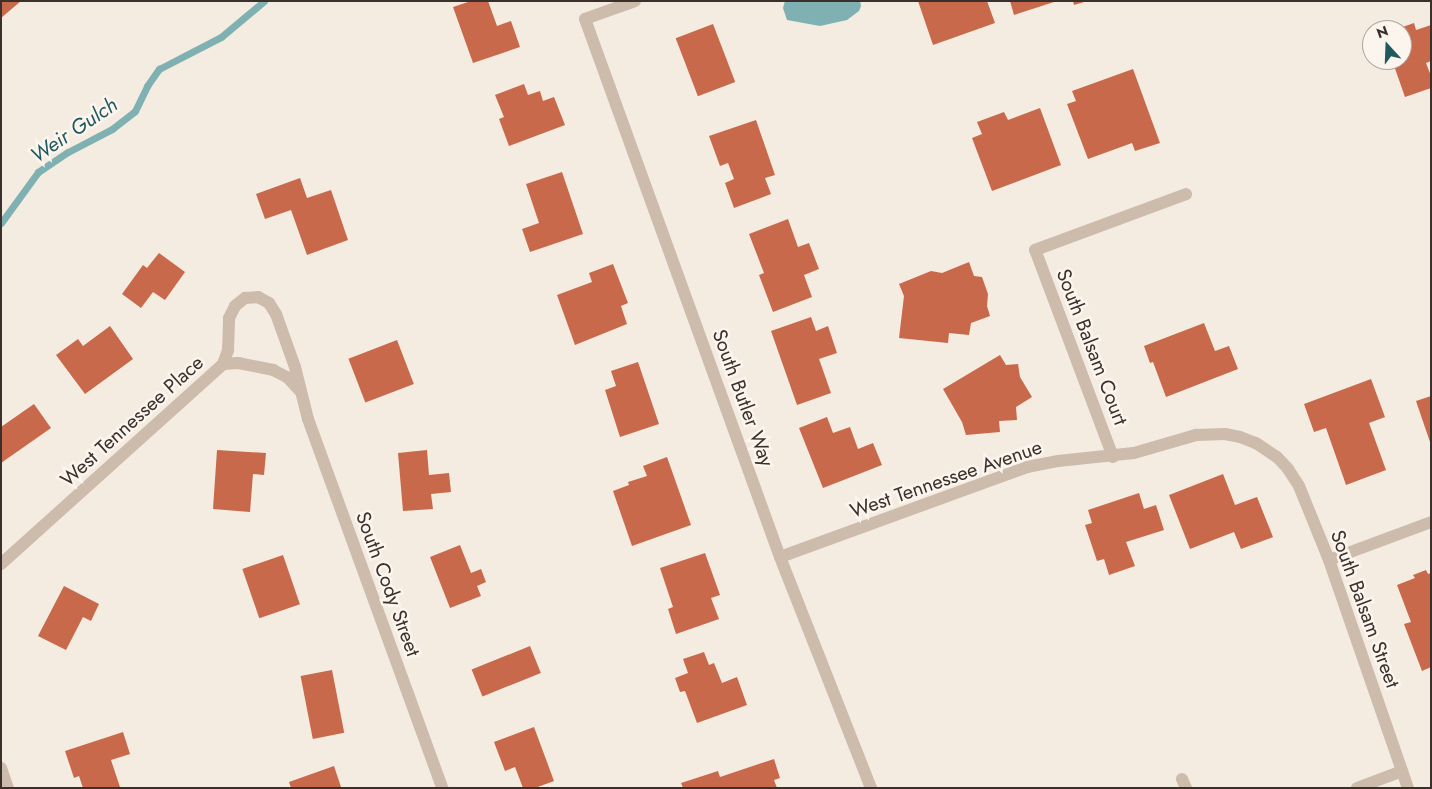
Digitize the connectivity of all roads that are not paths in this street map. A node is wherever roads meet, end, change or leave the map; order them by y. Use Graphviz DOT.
graph roads {
  1 [pos="635,1"];
  2 [pos="1186,194"];
  3 [pos="258,296"];
  4 [pos="223,364"];
  5 [pos="300,392"];
  6 [pos="1270,452"];
  7 [pos="1113,457"];
  8 [pos="1431,522"];
  9 [pos="780,557"];
  10 [pos="1329,560"];
  11 [pos="1,564"];
  12 [pos="1,768"];
  13 [pos="1402,771"];
  14 [pos="8,788"];
  15 [pos="442,788"];
  16 [pos="871,788"];
  17 [pos="1357,788"];
  18 [pos="1408,788"];
  1 -- 9 [label="street, South Butler Way"];
  2 -- 7 [label="street, South Balsam Court"];
  3 -- 4 [label="street, West Tennessee Place"];
  3 -- 5 [label="street, South Cody Street"];
  4 -- 5 [label="street, South Cody Street"];
  4 -- 11 [label="street, West Tennessee Place"];
  5 -- 15 [label="street, South Cody Street"];
  6 -- 7 [label="street, West Tennessee Avenue"];
  6 -- 10 [label="street, South Balsam Street"];
  7 -- 9 [label="street, West Tennessee Avenue"];
  8 -- 10 [label="street"];
  9 -- 16 [label="street, South Butler Way"];
  10 -- 13 [label="street, South Balsam Street"];
  12 -- 14 [label="street"];
  13 -- 17 [label="street"];
  13 -- 18 [label="street, South Balsam Street"];
}
